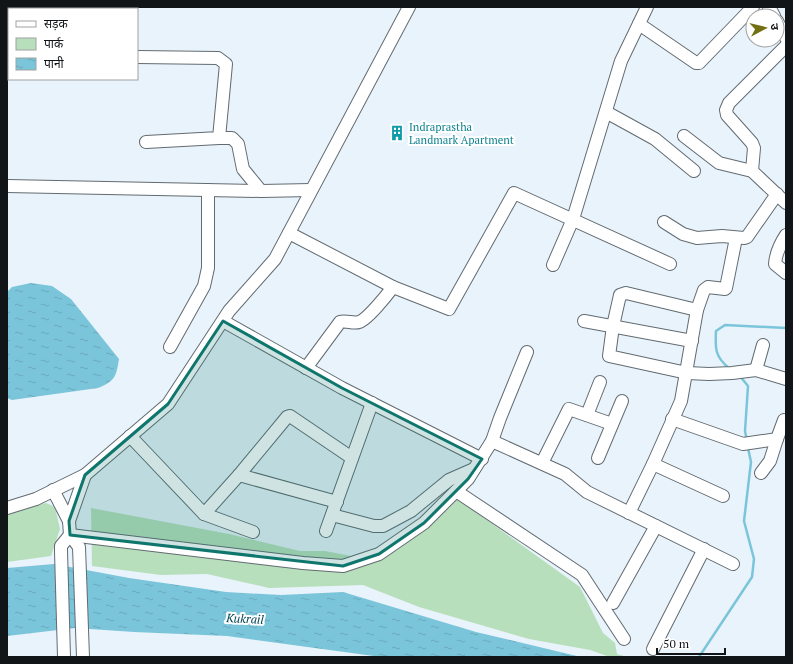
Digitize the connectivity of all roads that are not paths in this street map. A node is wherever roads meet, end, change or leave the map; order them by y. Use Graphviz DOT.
graph roads {
  1 [pos="409,7"];
  2 [pos="647,7"];
  3 [pos="753,7"];
  4 [pos="639,24"];
  5 [pos="786,46"];
  6 [pos="138,57"];
  7 [pos="606,112"];
  8 [pos="684,136"];
  9 [pos="219,138"];
  10 [pos="146,142"];
  11 [pos="694,171"];
  12 [pos="752,171"];
  13 [pos="7,186"];
  14 [pos="208,190"];
  15 [pos="311,190"];
  16 [pos="261,191"];
  17 [pos="777,194"];
  18 [pos="786,203"];
  19 [pos="573,219"];
  20 [pos="664,222"];
  21 [pos="289,233"];
  22 [pos="786,235"];
  23 [pos="736,238"];
  24 [pos="670,264"];
  25 [pos="552,265"];
  26 [pos="786,273"];
  27 [pos="393,288"];
  28 [pos="697,310"];
  29 [pos="223,321"];
  30 [pos="584,321"];
  31 [pos="613,326"];
  32 [pos="692,341"];
  33 [pos="762,345"];
  34 [pos="170,347"];
  35 [pos="527,352"];
  36 [pos="306,368"];
  37 [pos="756,370"];
  38 [pos="687,373"];
  39 [pos="786,379"];
  40 [pos="600,382"];
  41 [pos="622,401"];
  42 [pos="372,403"];
  43 [pos="587,415"];
  44 [pos="672,419"];
  45 [pos="784,420"];
  46 [pos="612,424"];
  47 [pos="130,436"];
  48 [pos="777,439"];
  49 [pos="492,441"];
  50 [pos="352,458"];
  51 [pos="598,458"];
  52 [pos="542,463"];
  53 [pos="478,464"];
  54 [pos="653,464"];
  55 [pos="761,473"];
  56 [pos="85,475"];
  57 [pos="239,475"];
  58 [pos="53,490"];
  59 [pos="456,491"];
  60 [pos="723,496"];
  61 [pos="336,502"];
  62 [pos="7,508"];
  63 [pos="629,513"];
  64 [pos="204,514"];
  65 [pos="332,515"];
  66 [pos="69,521"];
  67 [pos="656,526"];
  68 [pos="326,531"];
  69 [pos="253,532"];
  70 [pos="70,535"];
  71 [pos="704,549"];
  72 [pos="733,564"];
  73 [pos="613,603"];
  74 [pos="624,639"];
  75 [pos="652,649"];
  76 [pos="83,653"];
  77 [pos="64,654"];
  1 -- 15 [label="street"];
  2 -- 4 [label="street"];
  3 -- 4 [label="street"];
  4 -- 7 [label="street"];
  5 -- 12 [label="street"];
  6 -- 9 [label="street"];
  7 -- 11 [label="street"];
  7 -- 19 [label="street"];
  8 -- 12 [label="street"];
  9 -- 10 [label="street"];
  9 -- 16 [label="street"];
  12 -- 17 [label="street"];
  13 -- 14 [label="street"];
  14 -- 16 [label="street"];
  14 -- 34 [label="street"];
  15 -- 16 [label="street"];
  15 -- 21 [label="street"];
  17 -- 18 [label="street"];
  17 -- 23 [label="street"];
  19 -- 24 [label="street"];
  19 -- 25 [label="street"];
  19 -- 27 [label="street"];
  20 -- 23 [label="street"];
  21 -- 27 [label="street"];
  21 -- 29 [label="street"];
  22 -- 26 [label="street"];
  23 -- 28 [label="street"];
  27 -- 36 [label="street"];
  28 -- 31 [label="street"];
  28 -- 32 [label="street"];
  29 -- 36 [label="street"];
  29 -- 47 [label="street"];
  30 -- 31 [label="street"];
  31 -- 32 [label="street"];
  31 -- 38 [label="street"];
  32 -- 38 [label="street"];
  33 -- 37 [label="street"];
  35 -- 49 [label="street"];
  36 -- 42 [label="street"];
  37 -- 38 [label="street"];
  37 -- 39 [label="street"];
  38 -- 44 [label="street"];
  40 -- 43 [label="street"];
  41 -- 46 [label="street"];
  42 -- 50 [label="street"];
  42 -- 53 [label="street"];
  43 -- 46 [label="street"];
  43 -- 52 [label="street"];
  44 -- 48 [label="street"];
  44 -- 54 [label="street"];
  45 -- 48 [label="street"];
  46 -- 51 [label="street"];
  47 -- 56 [label="street"];
  47 -- 64 [label="street"];
  48 -- 55 [label="street"];
  49 -- 52 [label="street"];
  49 -- 53 [label="street"];
  50 -- 57 [label="street"];
  50 -- 61 [label="street"];
  52 -- 63 [label="street"];
  53 -- 59 [label="street"];
  53 -- 65 [label="street"];
  54 -- 60 [label="street"];
  54 -- 63 [label="street"];
  56 -- 58 [label="street"];
  56 -- 66 [label="street"];
  57 -- 61 [label="street"];
  57 -- 64 [label="street"];
  58 -- 62 [label="street"];
  58 -- 66 [label="street"];
  59 -- 70 [label="street"];
  59 -- 74 [label="street"];
  61 -- 65 [label="street"];
  63 -- 67 [label="street"];
  64 -- 69 [label="street"];
  65 -- 68 [label="street"];
  66 -- 70 [label="street"];
  67 -- 71 [label="street"];
  67 -- 73 [label="street"];
  70 -- 76 [label="street"];
  70 -- 77 [label="street"];
  71 -- 72 [label="street"];
  71 -- 75 [label="street"];
}
